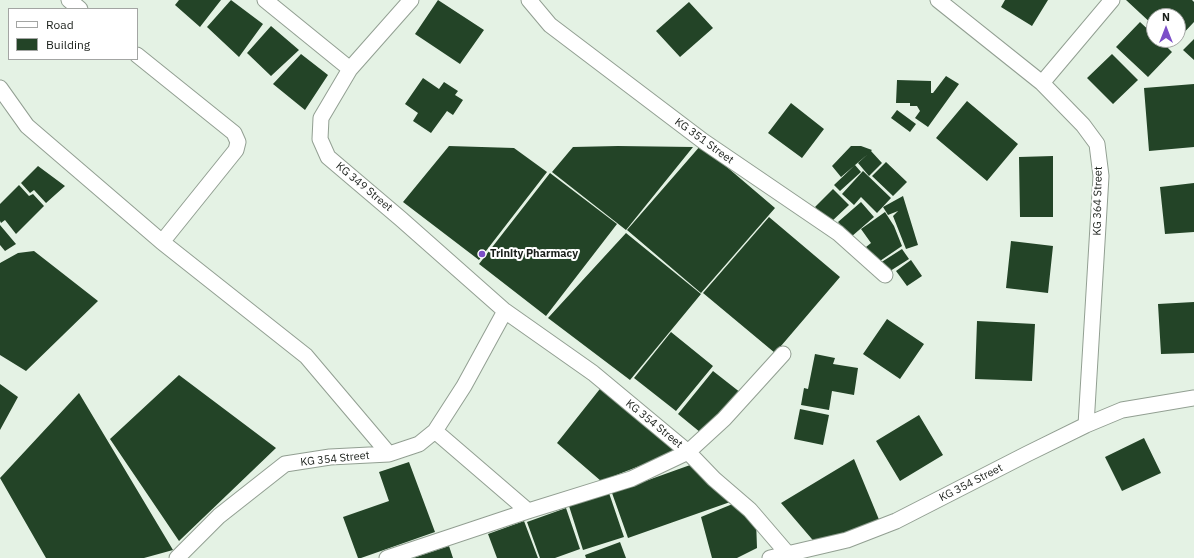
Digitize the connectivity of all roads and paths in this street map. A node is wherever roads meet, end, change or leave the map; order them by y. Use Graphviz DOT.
graph roads {
  1 [pos="69,0"];
  2 [pos="265,0"];
  3 [pos="411,0"];
  4 [pos="528,0"];
  5 [pos="938,0"];
  6 [pos="1112,0"];
  7 [pos="79,8"];
  8 [pos="138,56"];
  9 [pos="350,69"];
  10 [pos="1042,83"];
  11 [pos="0,88"];
  12 [pos="162,242"];
  13 [pos="885,276"];
  14 [pos="505,311"];
  15 [pos="783,354"];
  16 [pos="1194,398"];
  17 [pos="1086,425"];
  18 [pos="435,431"];
  19 [pos="688,452"];
  20 [pos="389,454"];
  21 [pos="528,511"];
  22 [pos="787,553"];
  23 [pos="177,558"];
  24 [pos="387,558"];
  25 [pos="770,558"];
  1 -- 7 [label="street"];
  2 -- 9 [label="street"];
  3 -- 9 [label="street, KG 349 Street"];
  4 -- 13 [label="street, KG 351 Street"];
  5 -- 10 [label="street, KG 364 Street"];
  6 -- 10 [label="street"];
  8 -- 12 [label="street"];
  9 -- 14 [label="street, KG 349 Street"];
  10 -- 17 [label="street, KG 364 Street"];
  11 -- 12 [label="street"];
  12 -- 20 [label="street"];
  14 -- 18 [label="street, KG 354 Street"];
  14 -- 19 [label="street, KG 354 Street"];
  15 -- 19 [label="street"];
  16 -- 17 [label="street, KG 354 Street"];
  17 -- 22 [label="street, KG 354 Street"];
  18 -- 20 [label="street, KG 354 Street"];
  18 -- 21 [label="street"];
  19 -- 21 [label="street"];
  19 -- 22 [label="street, KG 354 Street"];
  20 -- 23 [label="street, KG 354 Street"];
  21 -- 24 [label="street"];
  22 -- 25 [label="street"];
}
